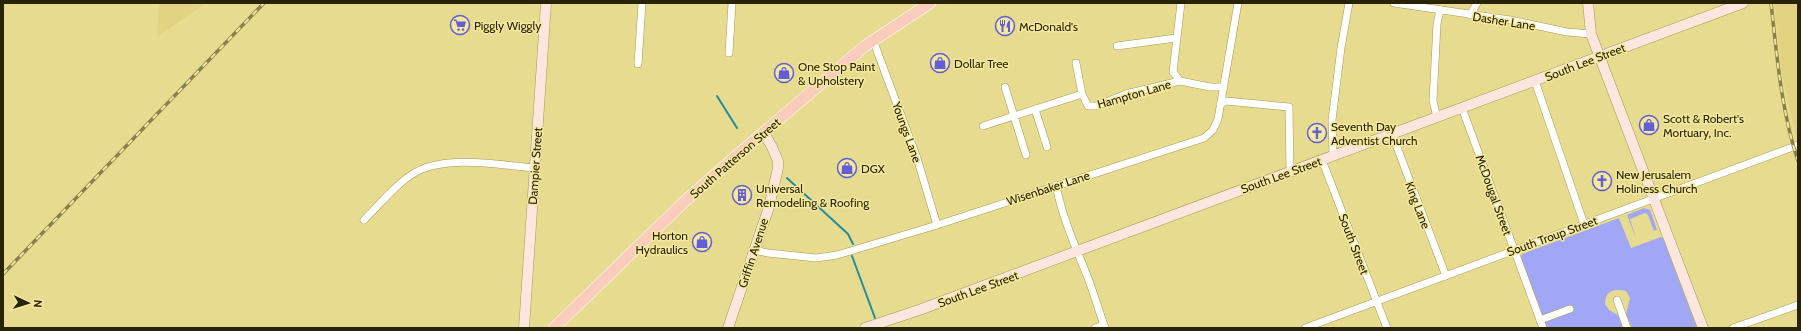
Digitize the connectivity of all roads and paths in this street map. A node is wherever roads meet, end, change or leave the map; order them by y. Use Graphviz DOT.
graph roads {
  1 [pos="546,3"];
  2 [pos="642,3"];
  3 [pos="732,3"];
  4 [pos="1181,3"];
  5 [pos="1238,3"];
  6 [pos="1350,3"];
  7 [pos="1394,3"];
  8 [pos="1477,3"];
  9 [pos="1588,3"];
  10 [pos="1742,3"];
  11 [pos="927,4"];
  12 [pos="1440,10"];
  13 [pos="1470,15"];
  14 [pos="1591,34"];
  15 [pos="1176,38"];
  16 [pos="874,40"];
  17 [pos="1117,46"];
  18 [pos="729,53"];
  19 [pos="1600,57"];
  20 [pos="1076,63"];
  21 [pos="638,64"];
  22 [pos="1180,81"];
  23 [pos="1535,81"];
  24 [pos="1005,86"];
  25 [pos="1224,87"];
  26 [pos="1082,94"];
  27 [pos="1220,104"];
  28 [pos="1462,108"];
  29 [pos="1034,109"];
  30 [pos="1013,116"];
  31 [pos="1437,117"];
  32 [pos="982,126"];
  33 [pos="764,133"];
  34 [pos="1392,134"];
  35 [pos="1798,145"];
  36 [pos="1047,147"];
  37 [pos="1026,155"];
  38 [pos="1333,156"];
  39 [pos="1322,160"];
  40 [pos="535,168"];
  41 [pos="1290,171"];
  42 [pos="1056,185"];
  43 [pos="1654,198"];
  44 [pos="364,220"];
  45 [pos="1584,224"];
  46 [pos="937,225"];
  47 [pos="754,250"];
  48 [pos="1514,250"];
  49 [pos="1076,252"];
  50 [pos="1446,276"];
  51 [pos="1617,300"];
  52 [pos="1376,302"];
  53 [pos="1798,305"];
  54 [pos="1570,309"];
  55 [pos="1540,320"];
  56 [pos="1104,326"];
  57 [pos="524,328"];
  58 [pos="554,328"];
  59 [pos="728,328"];
  60 [pos="865,328"];
  61 [pos="1095,328"];
  62 [pos="1306,328"];
  63 [pos="1387,328"];
  64 [pos="1543,328"];
  65 [pos="1627,328"];
  66 [pos="1703,328"];
  67 [pos="1733,328"];
  1 -- 40 [label="street, Dampier Street"];
  2 -- 21 [label="street"];
  3 -- 18 [label="street"];
  4 -- 15 [label="street"];
  5 -- 25 [label="street, Wisenbaker Lane"];
  6 -- 38 [label="street"];
  7 -- 12 [label="street, Dasher Lane"];
  8 -- 13 [label="street"];
  9 -- 14 [label="street"];
  10 -- 19 [label="street, South Lee Street"];
  11 -- 16 [label="main road, South Patterson Street"];
  12 -- 13 [label="street, Dasher Lane"];
  12 -- 31 [label="street"];
  13 -- 14 [label="street, Dasher Lane"];
  14 -- 19 [label="street"];
  15 -- 17 [label="street"];
  15 -- 22 [label="street"];
  16 -- 33 [label="main road, South Patterson Street"];
  16 -- 46 [label="street, Youngs Lane"];
  19 -- 23 [label="street, South Lee Street"];
  19 -- 43 [label="street"];
  20 -- 26 [label="street"];
  22 -- 25 [label="street, Hampton Lane"];
  22 -- 26 [label="street, Hampton Lane"];
  23 -- 28 [label="street, South Lee Street"];
  23 -- 45 [label="street"];
  24 -- 30 [label="street"];
  25 -- 27 [label="street, Wisenbaker Lane"];
  26 -- 29 [label="street, Hampton Lane"];
  27 -- 41 [label="street"];
  27 -- 42 [label="street, Wisenbaker Lane"];
  28 -- 31 [label="street, South Lee Street"];
  28 -- 48 [label="street, McDougal Street"];
  29 -- 30 [label="street, Hampton Lane"];
  29 -- 36 [label="street"];
  30 -- 32 [label="street, Hampton Lane"];
  30 -- 37 [label="street"];
  31 -- 34 [label="street, South Lee Street"];
  33 -- 47 [label="street, Griffin Avenue"];
  33 -- 58 [label="main road, South Patterson Street"];
  34 -- 38 [label="street, South Lee Street"];
  34 -- 50 [label="street, King Lane"];
  35 -- 43 [label="street, South Troup Street"];
  38 -- 39 [label="street, South Lee Street"];
  39 -- 41 [label="street, South Lee Street"];
  39 -- 52 [label="street, South Street"];
  40 -- 44 [label="street"];
  40 -- 57 [label="street, Dampier Street"];
  41 -- 49 [label="street, South Lee Street"];
  42 -- 46 [label="street, Wisenbaker Lane"];
  42 -- 49 [label="street"];
  43 -- 45 [label="street, South Troup Street"];
  43 -- 66 [label="street"];
  45 -- 48 [label="street, South Troup Street"];
  46 -- 47 [label="street, Wisenbaker Lane"];
  47 -- 59 [label="street, Griffin Avenue"];
  48 -- 50 [label="street, South Troup Street"];
  48 -- 55 [label="street, McDougal Street"];
  49 -- 56 [label="street"];
  49 -- 60 [label="street, South Lee Street"];
  50 -- 52 [label="street, South Troup Street"];
  51 -- 65 [label="street"];
  52 -- 62 [label="street, South Troup Street"];
  52 -- 63 [label="street, South Street"];
  53 -- 67 [label="street"];
  54 -- 55 [label="street"];
  55 -- 64 [label="street, McDougal Street"];
  56 -- 61 [label="street"];
}
